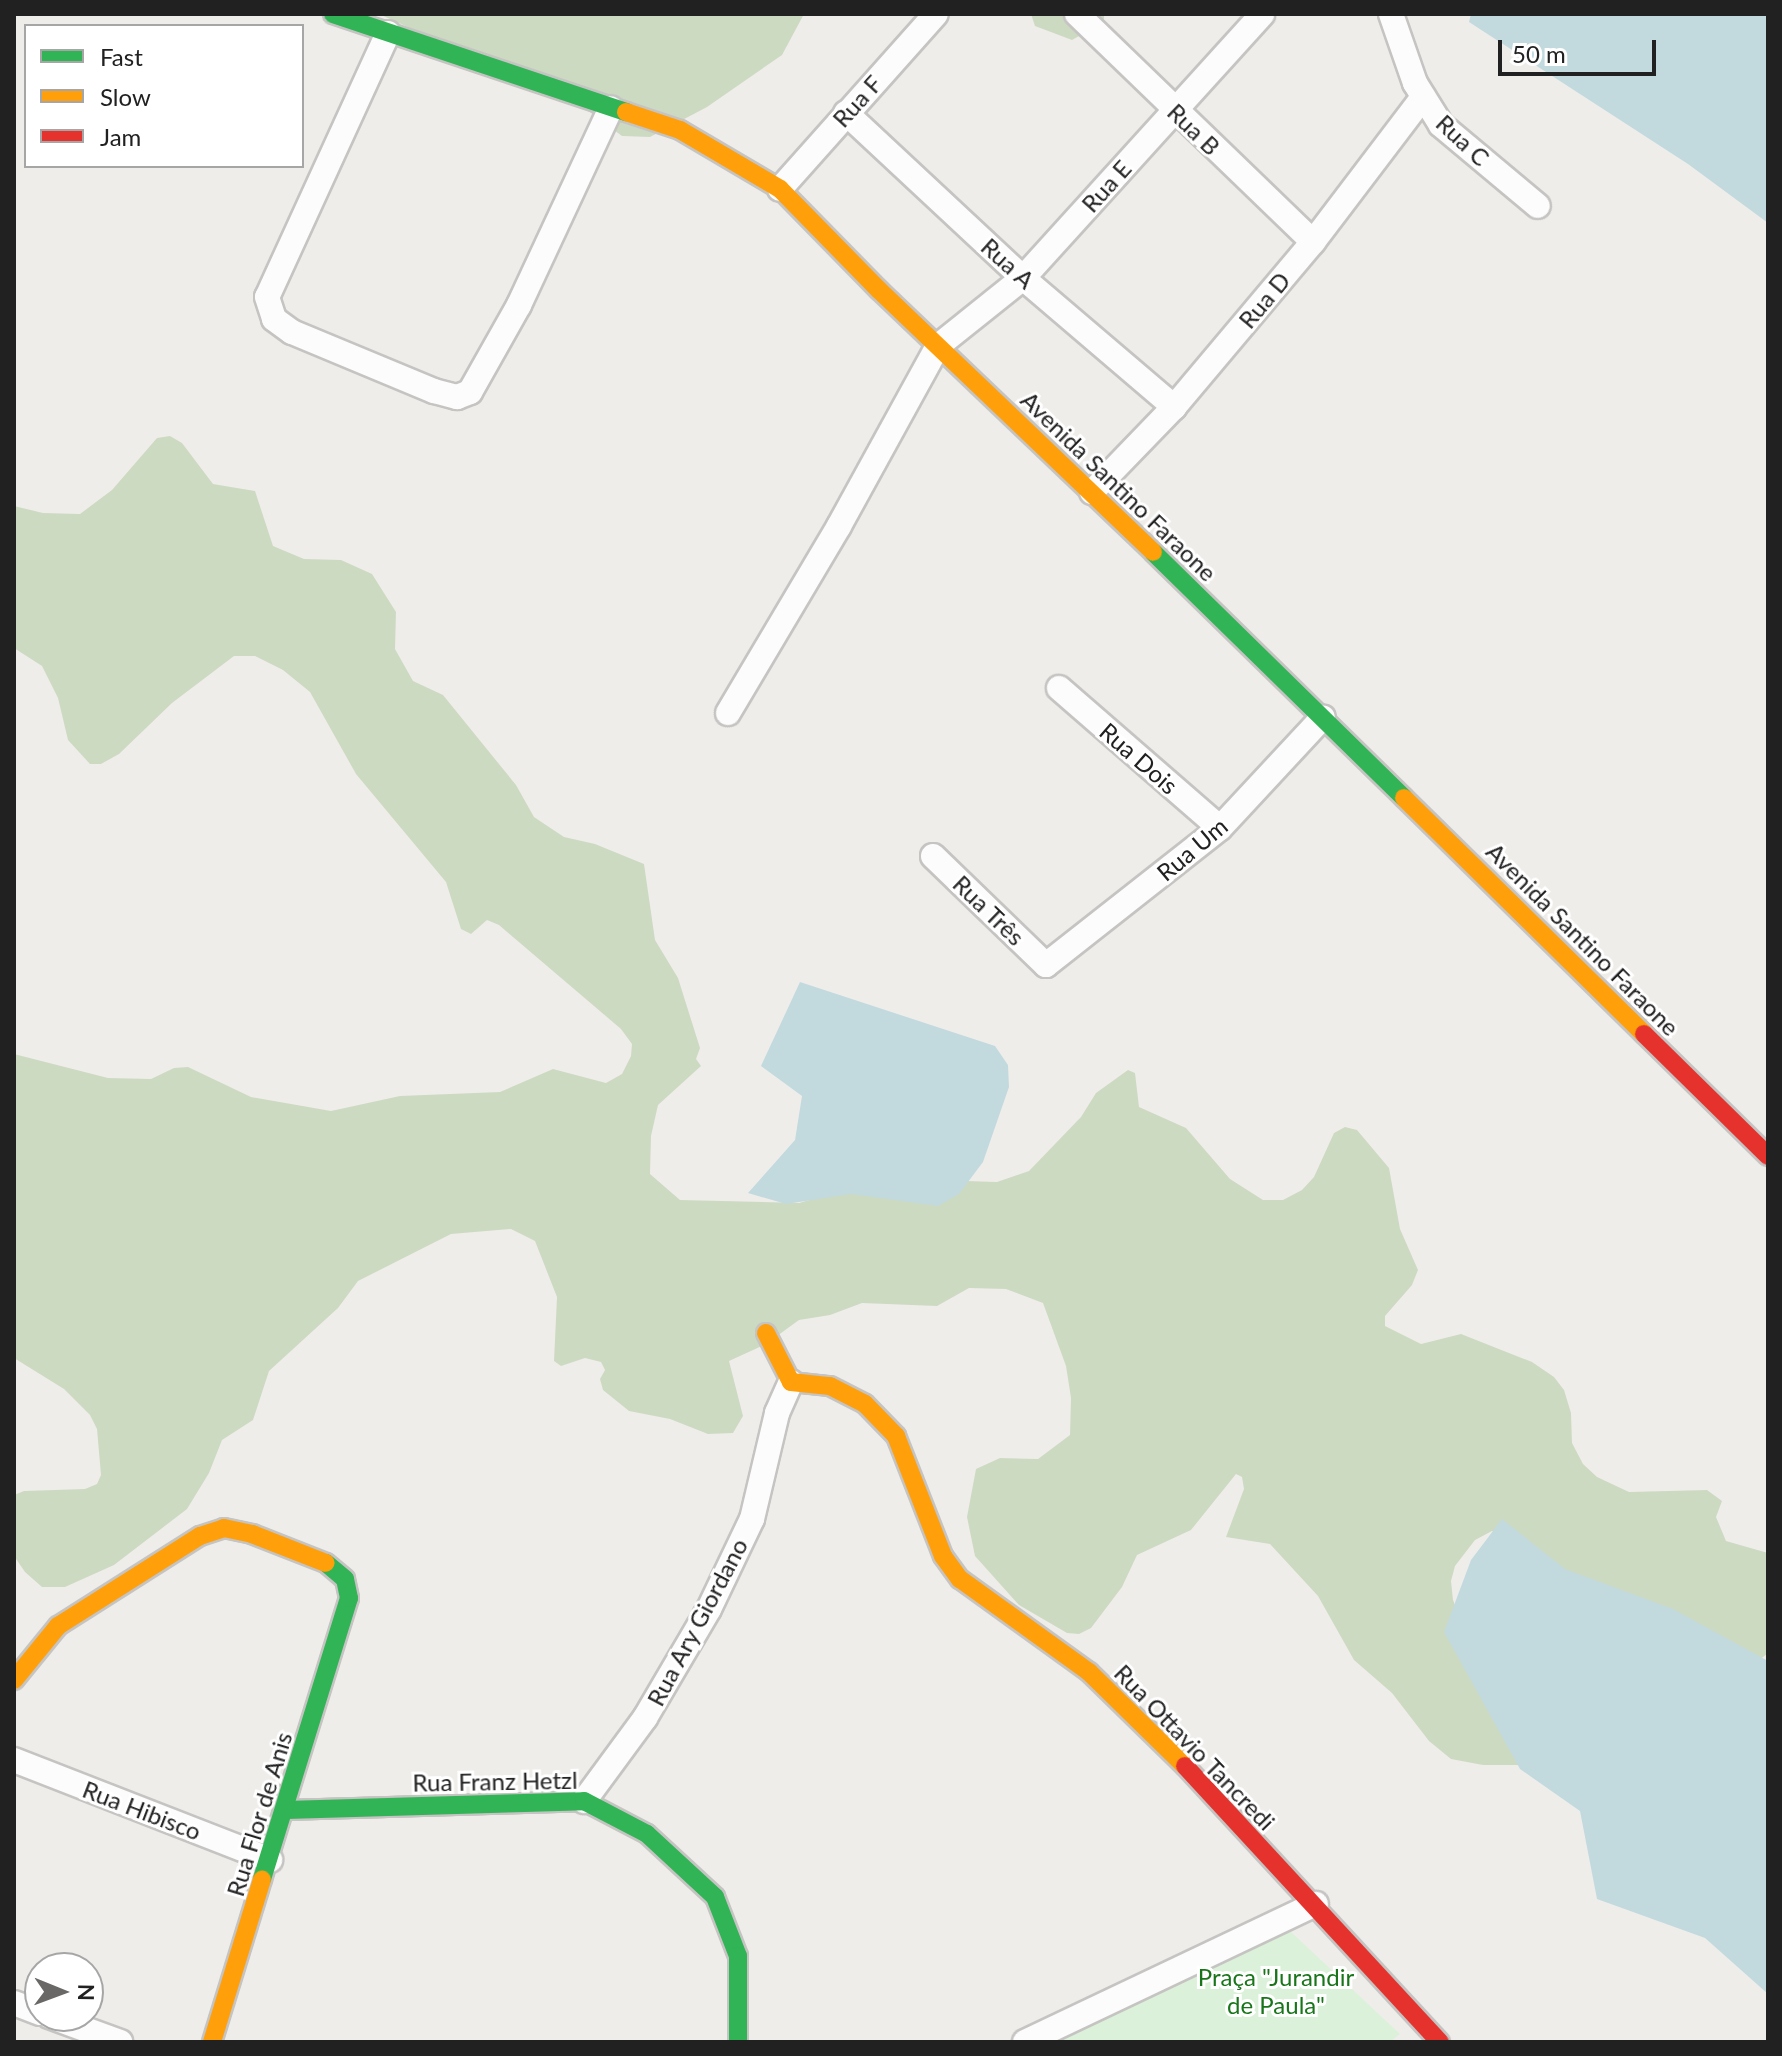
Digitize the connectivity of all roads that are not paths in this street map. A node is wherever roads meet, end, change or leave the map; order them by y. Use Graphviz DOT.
graph roads {
  1 [pos="333,14"];
  2 [pos="936,14"];
  3 [pos="1077,14"];
  4 [pos="1262,14"];
  5 [pos="1391,14"];
  6 [pos="388,33"];
  7 [pos="1423,97"];
  8 [pos="611,108"];
  9 [pos="1174,111"];
  10 [pos="846,113"];
  11 [pos="780,189"];
  12 [pos="1538,206"];
  13 [pos="1313,242"];
  14 [pos="1023,278"];
  15 [pos="938,346"];
  16 [pos="1174,407"];
  17 [pos="1092,492"];
  18 [pos="1059,688"];
  19 [pos="728,713"];
  20 [pos="1323,717"];
  21 [pos="1220,828"];
  22 [pos="933,856"];
  23 [pos="1046,965"];
  24 [pos="1768,1156"];
  25 [pos="766,1333"];
  26 [pos="791,1382"];
  27 [pos="14,1680"];
  28 [pos="14,1760"];
  29 [pos="584,1801"];
  30 [pos="286,1810"];
  31 [pos="270,1860"];
  32 [pos="1316,1904"];
  33 [pos="93,2032"];
  34 [pos="1435,2041"];
  35 [pos="120,2042"];
  36 [pos="212,2042"];
  37 [pos="738,2042"];
  38 [pos="1025,2042"];
  1 -- 6 [label="street, Avenida Santino Faraone"];
  2 -- 10 [label="street, Rua F"];
  3 -- 9 [label="street, Rua B"];
  4 -- 9 [label="street, Rua E"];
  5 -- 7 [label="street, Rua C"];
  6 -- 8 [label="street, Avenida Santino Faraone"];
  6 -- 8 [label="street"];
  7 -- 12 [label="street, Rua C"];
  7 -- 13 [label="street, Rua D"];
  8 -- 11 [label="street, Avenida Santino Faraone"];
  9 -- 13 [label="street, Rua B"];
  9 -- 14 [label="street, Rua E"];
  10 -- 11 [label="street, Rua F"];
  10 -- 14 [label="street, Rua A"];
  11 -- 15 [label="street, Avenida Santino Faraone"];
  13 -- 16 [label="street, Rua D"];
  14 -- 15 [label="street, Rua E"];
  14 -- 16 [label="street, Rua A"];
  15 -- 17 [label="street, Avenida Santino Faraone"];
  15 -- 19 [label="street"];
  16 -- 17 [label="street, Rua D"];
  17 -- 20 [label="street, Avenida Santino Faraone"];
  18 -- 21 [label="street, Rua Dois"];
  20 -- 21 [label="street, Rua Um"];
  20 -- 24 [label="street, Avenida Santino Faraone"];
  21 -- 23 [label="street, Rua Um"];
  22 -- 23 [label="street, Rua Três"];
  25 -- 26 [label="street"];
  26 -- 29 [label="street, Rua Ary Giordano"];
  26 -- 32 [label="street, Rua Ottavio Tancredi"];
  27 -- 30 [label="street, Rua Flor de Anis"];
  28 -- 31 [label="street, Rua Hibisco"];
  29 -- 30 [label="street, Rua Franz Hetzl"];
  29 -- 37 [label="street, Rua Franz Hetzl"];
  30 -- 31 [label="street, Rua Flor de Anis"];
  31 -- 36 [label="street, Rua Flor de Anis"];
  32 -- 34 [label="street, Rua Ottavio Tancredi"];
  32 -- 38 [label="street"];
  33 -- 35 [label="street"];
}
